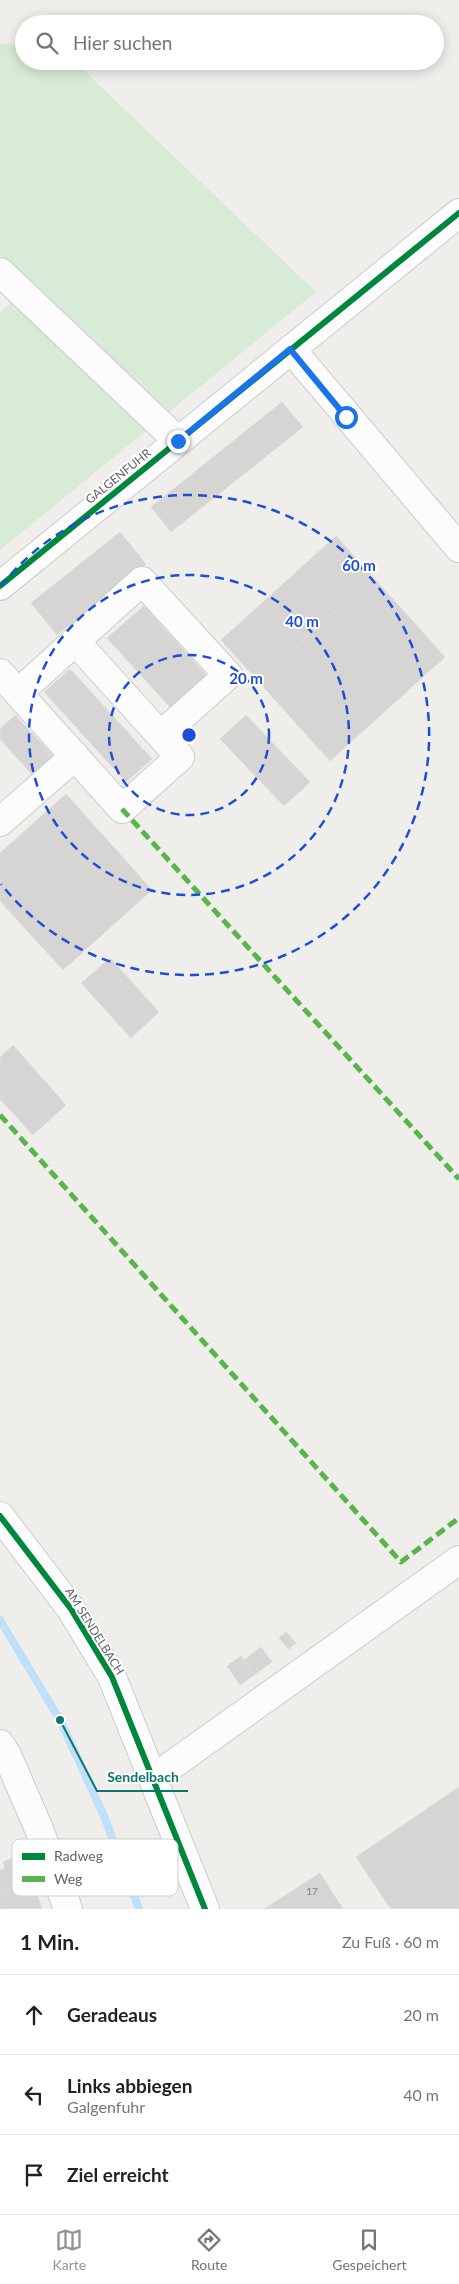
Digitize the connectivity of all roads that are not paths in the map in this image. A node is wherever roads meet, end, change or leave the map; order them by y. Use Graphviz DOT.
graph roads {
  1 [pos="459,213"];
  2 [pos="0,272"];
  3 [pos="290,349"];
  4 [pos="178,441"];
  5 [pos="459,548"];
  6 [pos="0,586"];
  7 [pos="75,641"];
  8 [pos="9,683"];
  9 [pos="161,735"];
  10 [pos="75,756"];
  11 [pos="0,822"];
  12 [pos="0,1516"];
  13 [pos="459,1560"];
  14 [pos="0,1744"];
  15 [pos="154,1778"];
  16 [pos="43,1839"];
  17 [pos="178,1839"];
  18 [pos="178,1840"];
  19 [pos="63,1896"];
  20 [pos="68,1909"];
  21 [pos="205,1909"];
  1 -- 3 [label="street, GALGENFUHR"];
  2 -- 4 [label="street"];
  3 -- 4 [label="street, GALGENFUHR"];
  3 -- 5 [label="street"];
  4 -- 6 [label="street, GALGENFUHR"];
  7 -- 8 [label="street"];
  7 -- 9 [label="street"];
  7 -- 9 [label="street"];
  8 -- 10 [label="street"];
  9 -- 10 [label="street"];
  10 -- 11 [label="street"];
  12 -- 15 [label="street, AM SENDELBACH"];
  13 -- 15 [label="street"];
  14 -- 16 [label="street"];
  15 -- 17 [label="street, AM SENDELBACH"];
  18 -- 21 [label="street, AM SENDELBACH"];
  19 -- 20 [label="street"];
}
